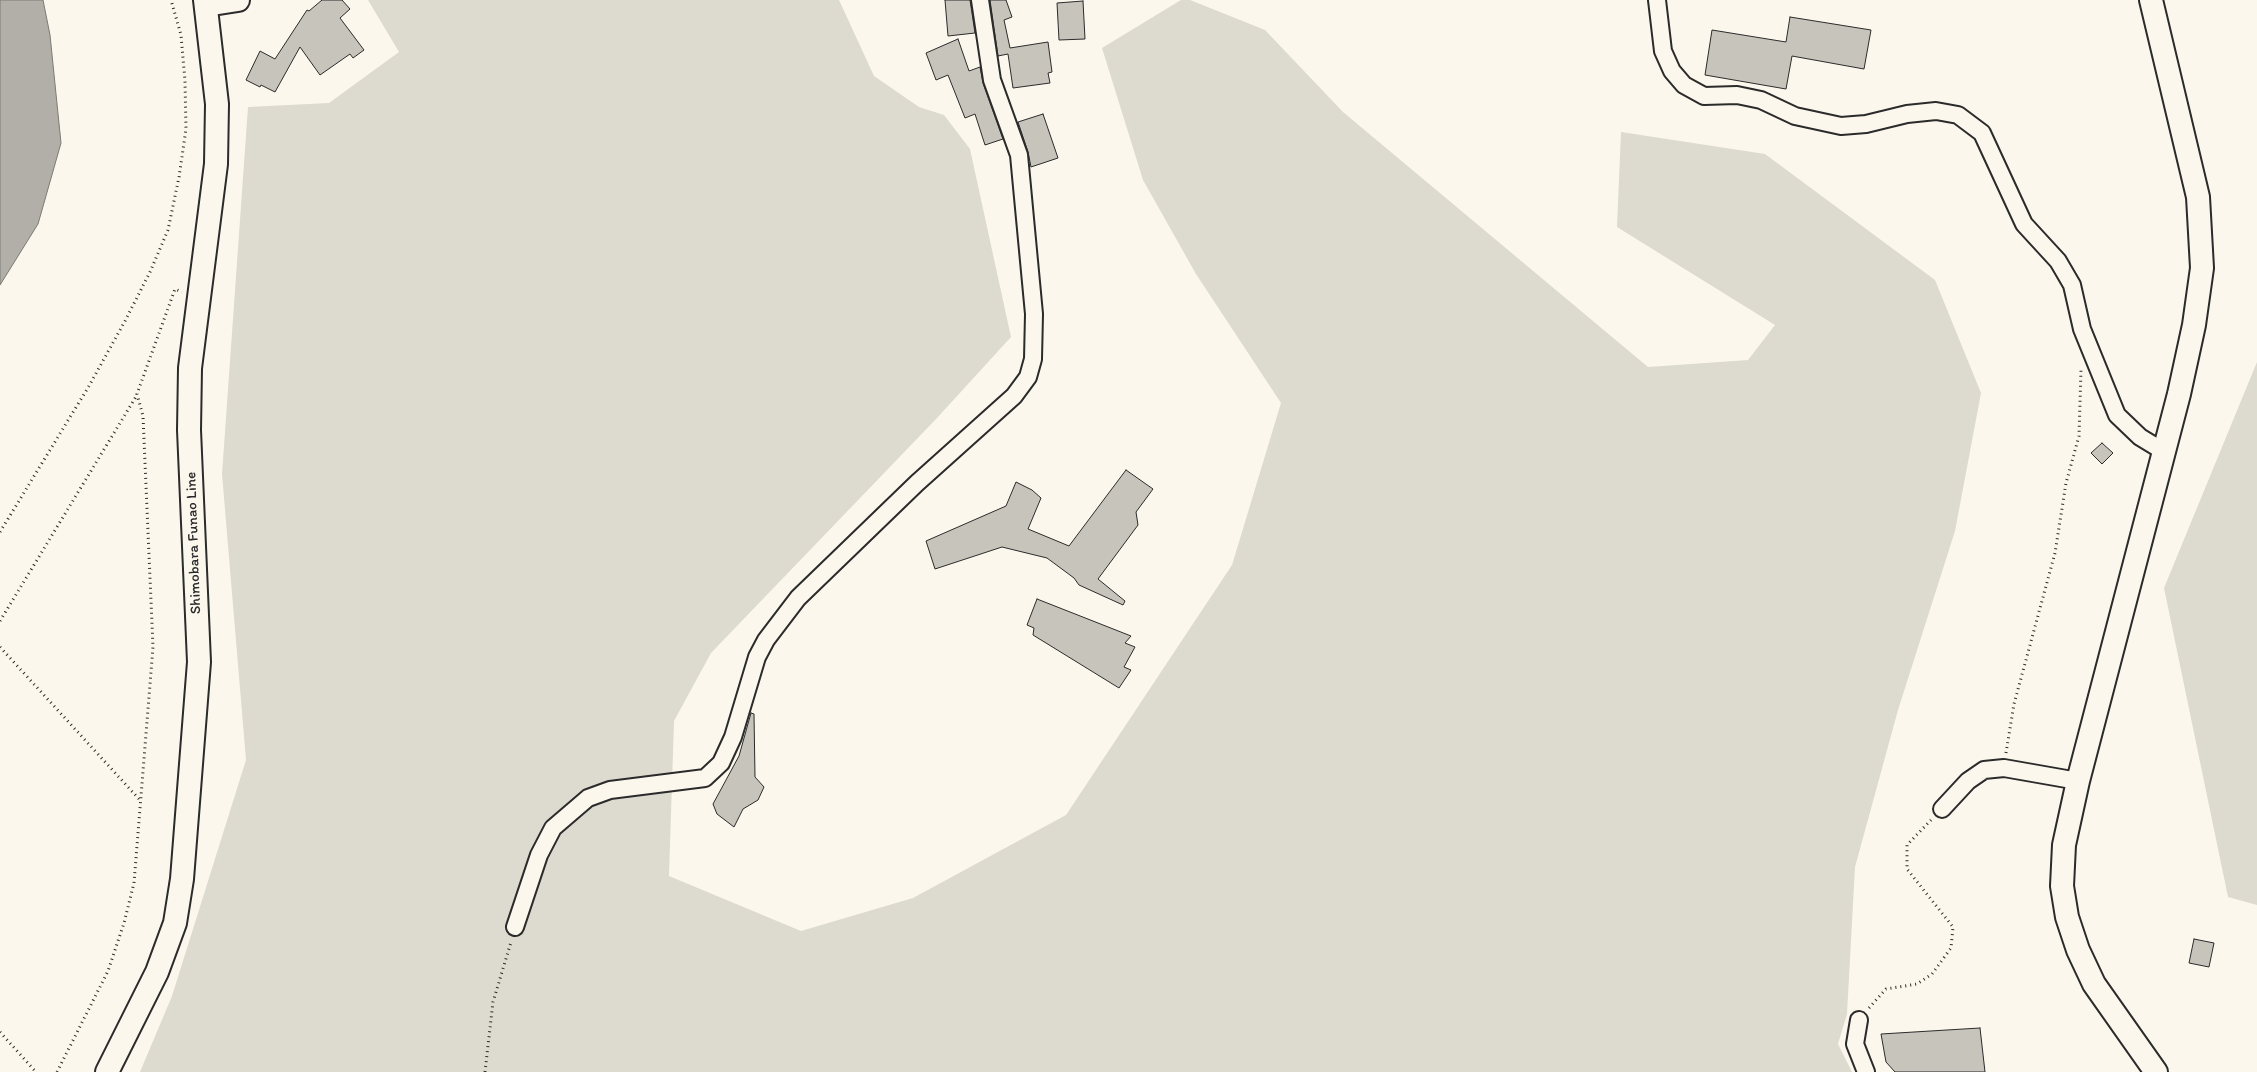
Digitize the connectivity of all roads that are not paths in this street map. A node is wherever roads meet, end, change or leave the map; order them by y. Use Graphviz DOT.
graph roads {
  1 [pos="238,0"];
  2 [pos="980,0"];
  3 [pos="1657,0"];
  4 [pos="2151,0"];
  5 [pos="206,3"];
  6 [pos="2163,451"];
  7 [pos="2078,781"];
  8 [pos="1942,809"];
  9 [pos="515,927"];
  10 [pos="1859,1020"];
  11 [pos="107,1072"];
  12 [pos="1866,1072"];
  13 [pos="2156,1072"];
  1 -- 5 [label="street"];
  2 -- 9 [label="street"];
  3 -- 6 [label="street"];
  4 -- 6 [label="street"];
  5 -- 11 [label="street, Shimobara Funao Line"];
  6 -- 7 [label="street"];
  7 -- 8 [label="street"];
  7 -- 13 [label="street"];
  10 -- 12 [label="street"];
}
